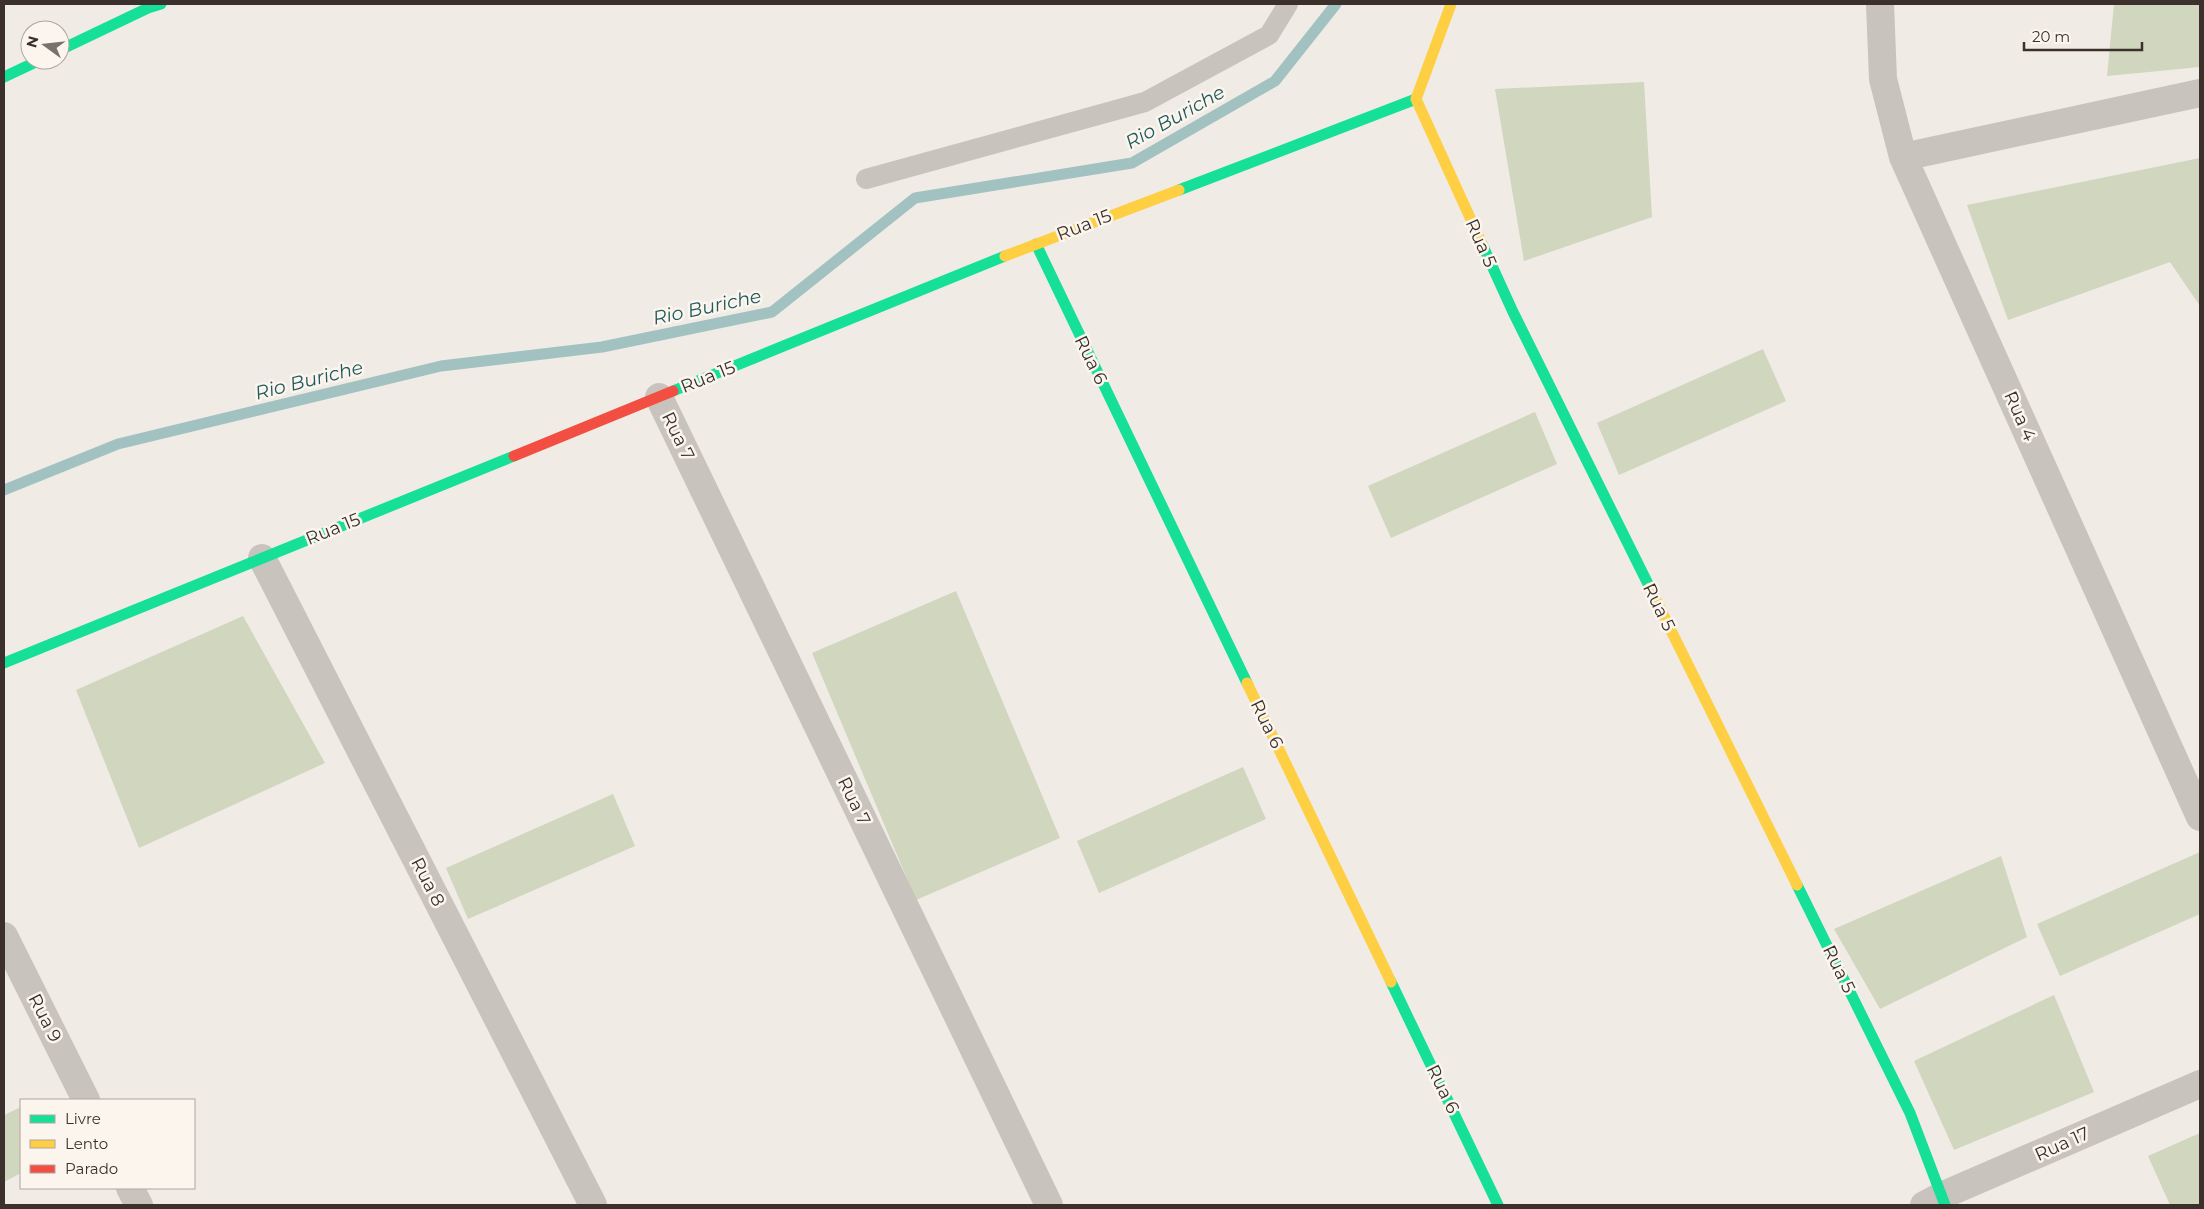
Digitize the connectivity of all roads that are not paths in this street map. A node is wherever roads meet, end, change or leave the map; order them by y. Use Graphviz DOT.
graph roads {
  1 [pos="161,4"];
  2 [pos="1288,4"];
  3 [pos="1451,4"];
  4 [pos="1880,4"];
  5 [pos="148,6"];
  6 [pos="70,45"];
  7 [pos="20,69"];
  8 [pos="4,77"];
  9 [pos="2200,93"];
  10 [pos="1416,99"];
  11 [pos="1903,157"];
  12 [pos="866,179"];
  13 [pos="1036,244"];
  14 [pos="659,397"];
  15 [pos="262,558"];
  16 [pos="4,664"];
  17 [pos="2200,817"];
  18 [pos="4,936"];
  19 [pos="2200,1084"];
  20 [pos="86,1099"];
  21 [pos="131,1189"];
  22 [pos="1937,1202"];
  23 [pos="139,1205"];
  24 [pos="593,1205"];
  25 [pos="1049,1205"];
  26 [pos="1498,1205"];
  1 -- 5 [label="street"];
  2 -- 12 [label="lane"];
  3 -- 10 [label="street"];
  4 -- 11 [label="street, Rua 4"];
  5 -- 6 [label="street"];
  7 -- 8 [label="street"];
  9 -- 11 [label="street"];
  10 -- 13 [label="street, Rua 15"];
  10 -- 22 [label="street, Rua 5"];
  11 -- 17 [label="street, Rua 4"];
  13 -- 14 [label="street, Rua 15"];
  13 -- 26 [label="street, Rua 6"];
  14 -- 15 [label="street, Rua 15"];
  14 -- 25 [label="street, Rua 7"];
  15 -- 16 [label="street, Rua 15"];
  15 -- 24 [label="street, Rua 8"];
  18 -- 20 [label="street, Rua 9"];
  19 -- 22 [label="street, Rua 17"];
  21 -- 23 [label="street"];
}
